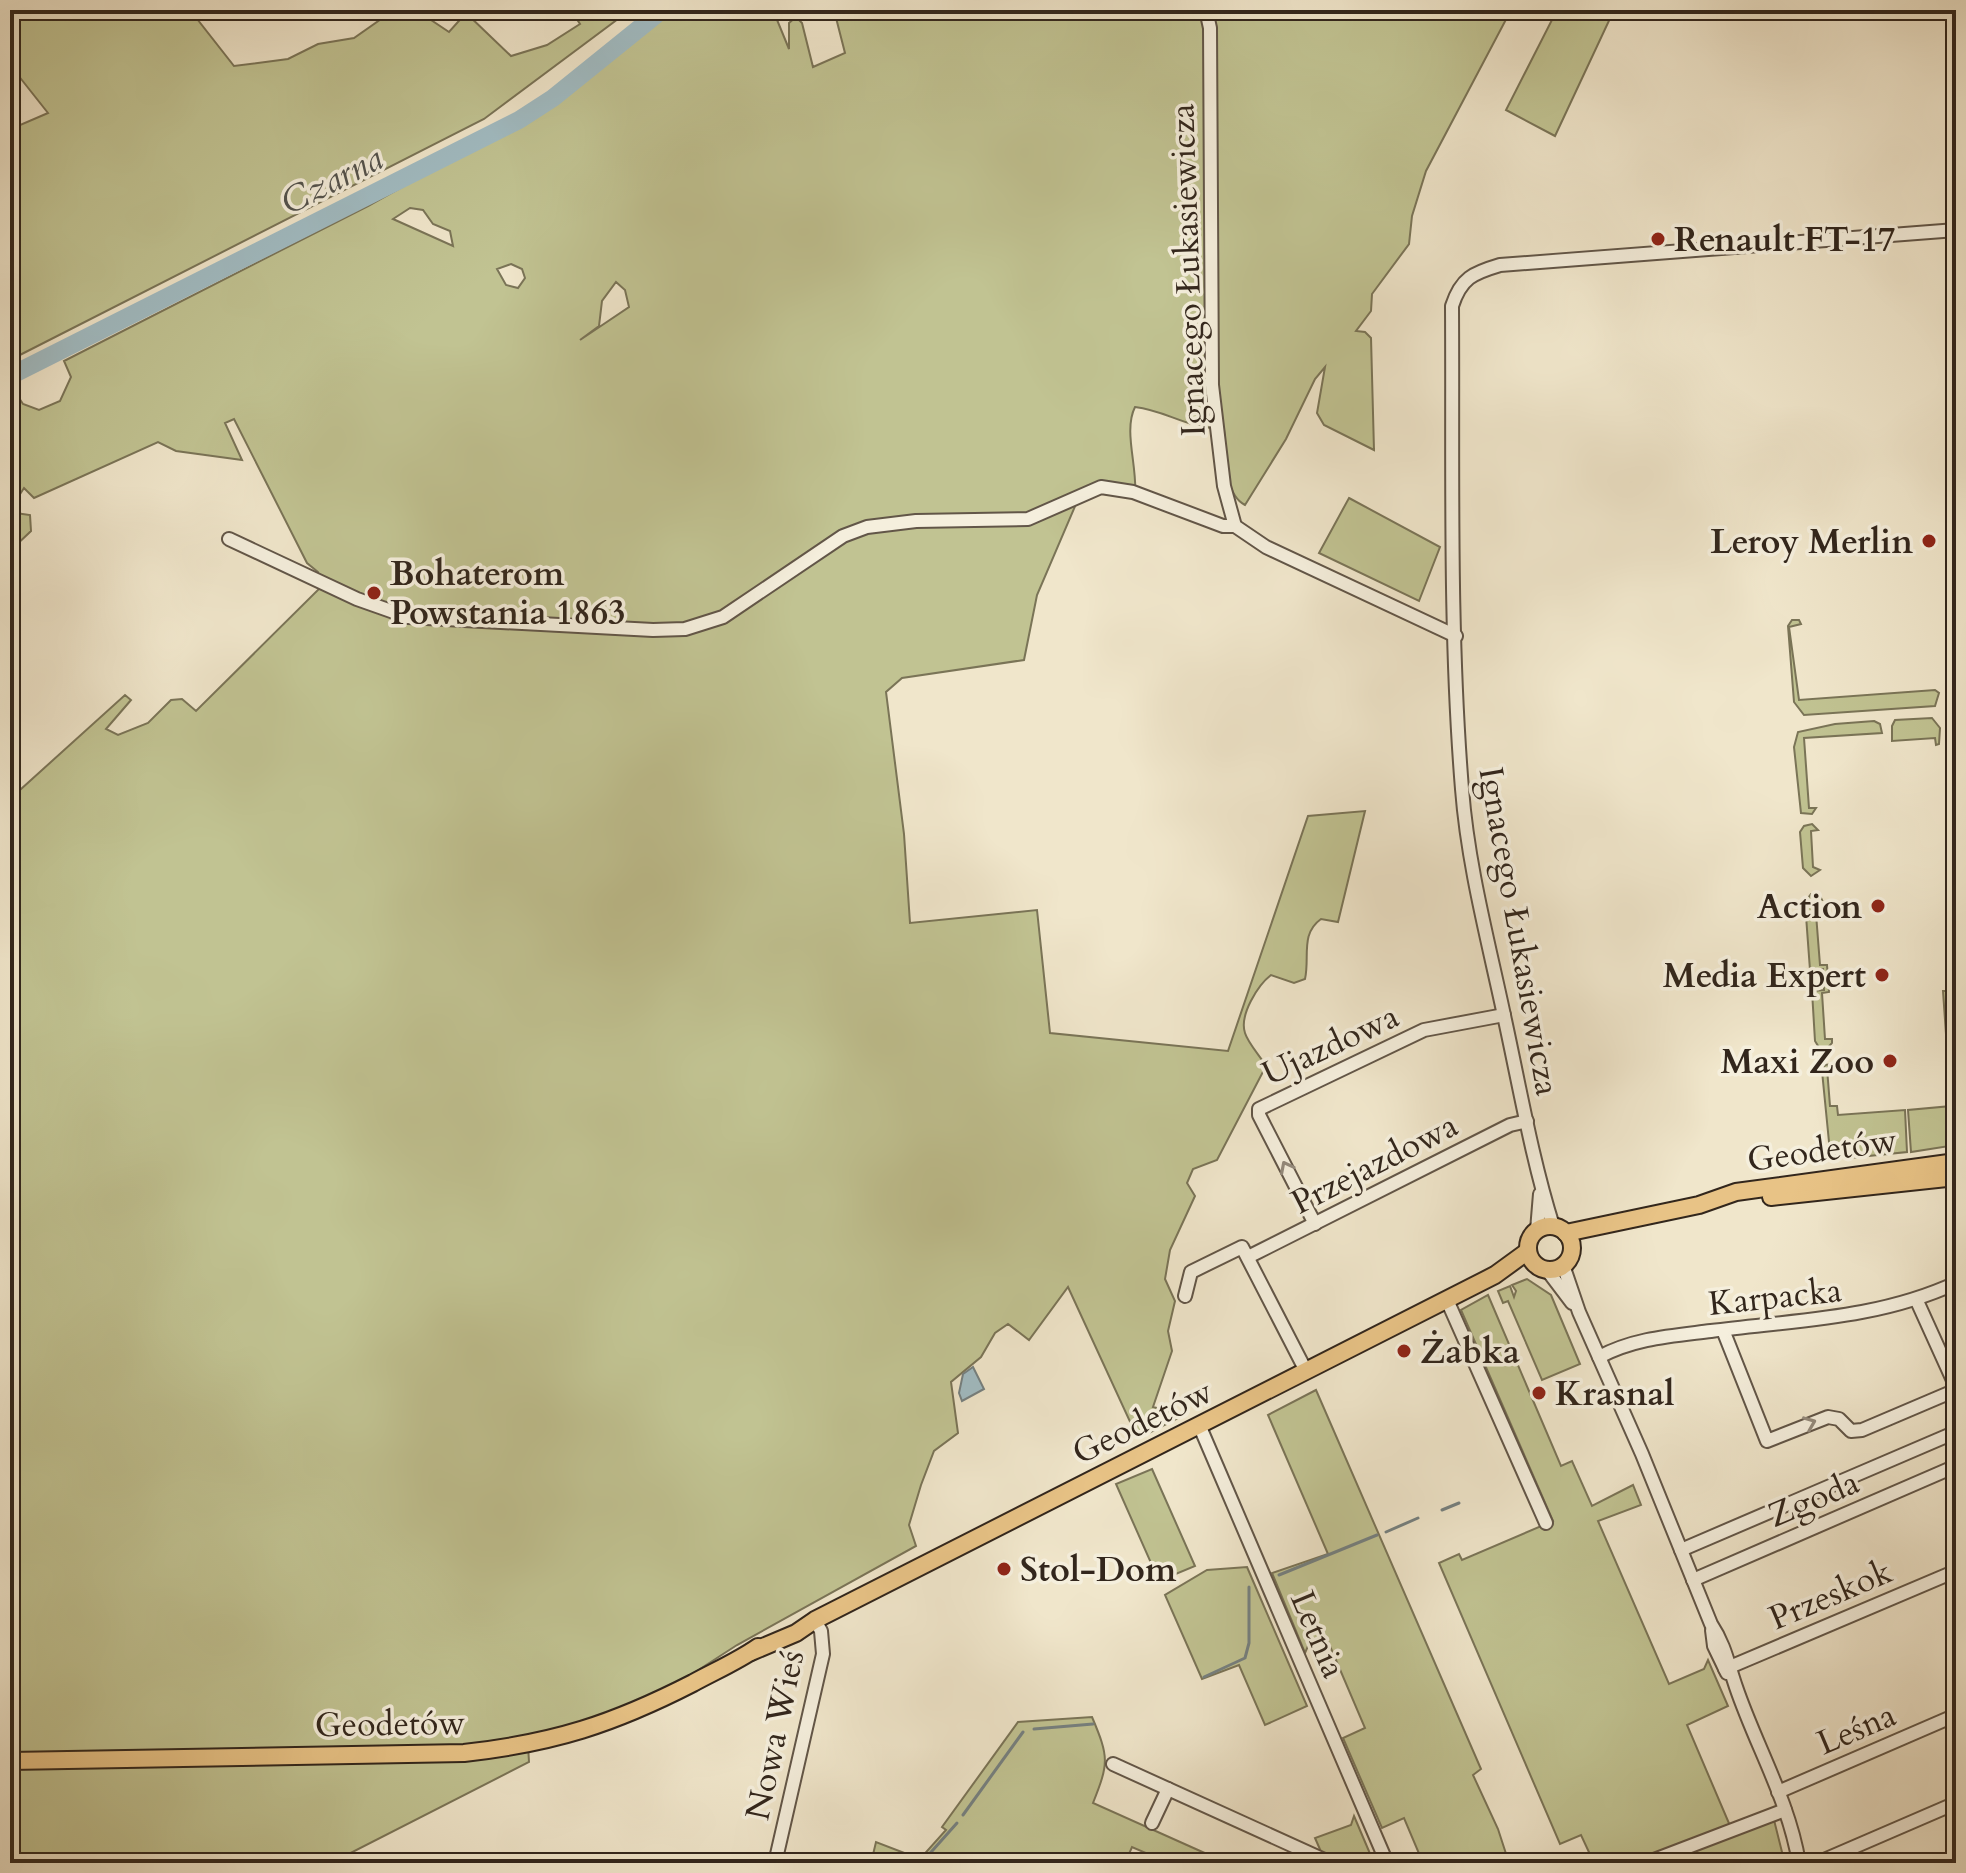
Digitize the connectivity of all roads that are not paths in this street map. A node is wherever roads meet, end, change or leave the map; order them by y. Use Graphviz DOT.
graph roads {
  1 [pos="1206,10"];
  2 [pos="1956,230"];
  3 [pos="1235,526"];
  4 [pos="229,539"];
  5 [pos="1456,636"];
  6 [pos="1504,1015"];
  7 [pos="1527,1121"];
  8 [pos="1956,1162"];
  9 [pos="1956,1177"];
  10 [pos="1699,1205"];
  11 [pos="1315,1224"];
  12 [pos="1557,1234"];
  13 [pos="1248,1257"];
  14 [pos="1544,1263"];
  15 [pos="1956,1283"];
  16 [pos="1185,1296"];
  17 [pos="1447,1300"];
  18 [pos="1917,1301"];
  19 [pos="1723,1330"];
  20 [pos="1599,1357"];
  21 [pos="1306,1371"];
  22 [pos="1956,1389"];
  23 [pos="1200,1427"];
  24 [pos="1956,1432"];
  25 [pos="1956,1466"];
  26 [pos="1546,1523"];
  27 [pos="1681,1550"];
  28 [pos="1956,1571"];
  29 [pos="1693,1580"];
  30 [pos="815,1620"];
  31 [pos="1728,1668"];
  32 [pos="1956,1715"];
  33 [pos="10,1761"];
  34 [pos="1113,1764"];
  35 [pos="1168,1789"];
  36 [pos="1778,1792"];
  37 [pos="1956,1803"];
  38 [pos="1785,1810"];
  39 [pos="1152,1823"];
  40 [pos="775,1863"];
  41 [pos="1331,1863"];
  42 [pos="1387,1863"];
  43 [pos="1646,1863"];
  44 [pos="1799,1863"];
  45 [pos="1817,1863"];
  1 -- 3 [label="street, Ignacego Łukasiewicza"];
  2 -- 5 [label="street, Ignacego Łukasiewicza"];
  3 -- 4 [label="street"];
  3 -- 5 [label="street"];
  5 -- 6 [label="street, Ignacego Łukasiewicza"];
  6 -- 7 [label="street, Ignacego Łukasiewicza"];
  11 -- 6 [label="street, Ujazdowa, one-way"];
  7 -- 11 [label="street, Przejazdowa"];
  7 -- 12 [label="street, Ignacego Łukasiewicza"];
  8 -- 10 [label="main road, Geodetów"];
  9 -- 10 [label="main road, Geodetów"];
  10 -- 12 [label="main road, Geodetów"];
  11 -- 13 [label="street, Przejazdowa"];
  12 -- 14 [label="main road"];
  12 -- 14 [label="main road"];
  13 -- 16 [label="street"];
  13 -- 21 [label="street"];
  14 -- 17 [label="main road, Geodetów"];
  14 -- 20 [label="street"];
  15 -- 18 [label="street, Karpacka"];
  17 -- 21 [label="main road, Geodetów"];
  17 -- 26 [label="street"];
  18 -- 19 [label="street, Karpacka"];
  18 -- 22 [label="street"];
  19 -- 20 [label="street, Karpacka"];
  19 -- 22 [label="street, one-way"];
  20 -- 27 [label="street"];
  21 -- 23 [label="main road, Geodetów"];
  23 -- 30 [label="main road, Geodetów"];
  23 -- 42 [label="street, Letnia"];
  24 -- 27 [label="street"];
  25 -- 29 [label="street, Zgoda"];
  27 -- 29 [label="street"];
  28 -- 31 [label="street, Przeskok"];
  29 -- 31 [label="street"];
  30 -- 33 [label="main road, Geodetów"];
  30 -- 40 [label="street, Nowa Wieś"];
  31 -- 36 [label="street"];
  32 -- 36 [label="street, Leśna"];
  34 -- 35 [label="street"];
  35 -- 39 [label="street"];
  35 -- 41 [label="street"];
  36 -- 38 [label="street"];
  37 -- 45 [label="street"];
  38 -- 43 [label="street"];
  38 -- 44 [label="street"];
}
